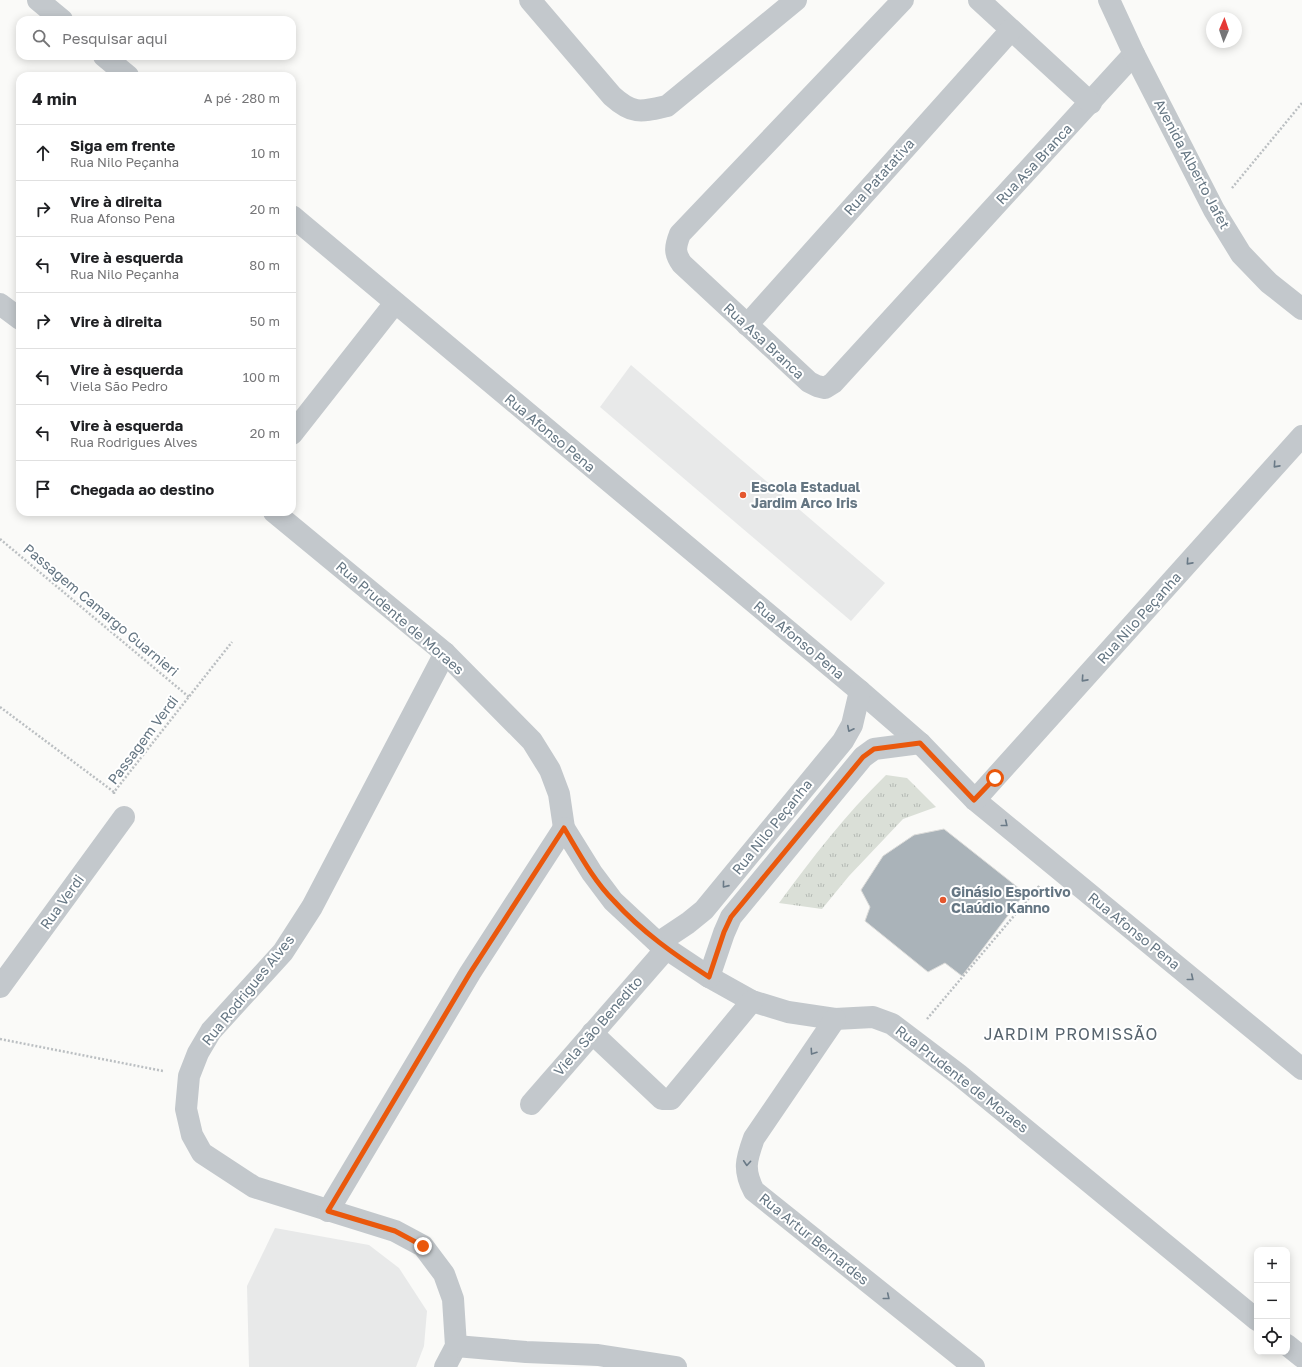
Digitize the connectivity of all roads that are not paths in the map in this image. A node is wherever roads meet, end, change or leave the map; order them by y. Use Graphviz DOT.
graph roads {
  1 [pos="38,0"];
  2 [pos="530,0"];
  3 [pos="796,0"];
  4 [pos="903,0"];
  5 [pos="979,0"];
  6 [pos="1109,0"];
  7 [pos="57,16"];
  8 [pos="1011,30"];
  9 [pos="1134,54"];
  10 [pos="109,60"];
  11 [pos="123,72"];
  12 [pos="1091,103"];
  13 [pos="296,219"];
  14 [pos="395,303"];
  15 [pos="0,304"];
  16 [pos="1302,309"];
  17 [pos="16,316"];
  18 [pos="747,325"];
  19 [pos="296,429"];
  20 [pos="1302,436"];
  21 [pos="279,516"];
  22 [pos="445,653"];
  23 [pos="860,692"];
  24 [pos="920,743"];
  25 [pos="974,800"];
  26 [pos="124,817"];
  27 [pos="564,828"];
  28 [pos="662,946"];
  29 [pos="709,977"];
  30 [pos="0,987"];
  31 [pos="752,1001"];
  32 [pos="834,1020"];
  33 [pos="592,1033"];
  34 [pos="1302,1069"];
  35 [pos="531,1104"];
  36 [pos="328,1211"];
  37 [pos="1256,1319"];
  38 [pos="456,1346"];
  39 [pos="1290,1347"];
  40 [pos="1302,1357"];
  41 [pos="445,1367"];
  42 [pos="676,1367"];
  43 [pos="974,1367"];
  1 -- 7 [label="street"];
  2 -- 3 [label="street"];
  4 -- 18 [label="street, Rua Asa Branca"];
  5 -- 8 [label="street"];
  6 -- 9 [label="street, Avenida Alberto Jafet"];
  8 -- 12 [label="street"];
  8 -- 18 [label="street, Rua Patatativa"];
  9 -- 12 [label="street, Rua Asa Branca"];
  9 -- 16 [label="street, Avenida Alberto Jafet"];
  10 -- 11 [label="street"];
  12 -- 18 [label="street, Rua Asa Branca"];
  13 -- 14 [label="street, Rua Afonso Pena"];
  14 -- 19 [label="street"];
  14 -- 23 [label="street, Rua Afonso Pena"];
  15 -- 17 [label="street"];
  20 -- 25 [label="street, Rua Nilo Peçanha, one-way"];
  21 -- 22 [label="street, Rua Prudente de Moraes"];
  22 -- 27 [label="street, Rua Prudente de Moraes"];
  22 -- 36 [label="street, Rua Rodrigues Alves"];
  23 -- 24 [label="street, Rua Afonso Pena"];
  23 -- 28 [label="street, Rua Nilo Peçanha, one-way"];
  24 -- 25 [label="street, Rua Afonso Pena"];
  24 -- 29 [label="street, Rua Nilo Peçanha"];
  25 -- 34 [label="street, Rua Afonso Pena, one-way"];
  26 -- 30 [label="street, Rua Verdi"];
  27 -- 28 [label="street, Rua Prudente de Moraes"];
  27 -- 36 [label="street"];
  28 -- 29 [label="street, Rua Prudente de Moraes"];
  28 -- 33 [label="street, Viela São Benedito"];
  29 -- 31 [label="street, Rua Prudente de Moraes"];
  31 -- 32 [label="street, Rua Prudente de Moraes"];
  31 -- 33 [label="street"];
  32 -- 37 [label="street, Rua Prudente de Moraes"];
  32 -- 43 [label="street, Rua Artur Bernardes, one-way"];
  33 -- 35 [label="street, Viela São Benedito"];
  36 -- 38 [label="street, Rua Rodrigues Alves"];
  38 -- 41 [label="street"];
  38 -- 42 [label="street"];
  39 -- 40 [label="street"];
}
